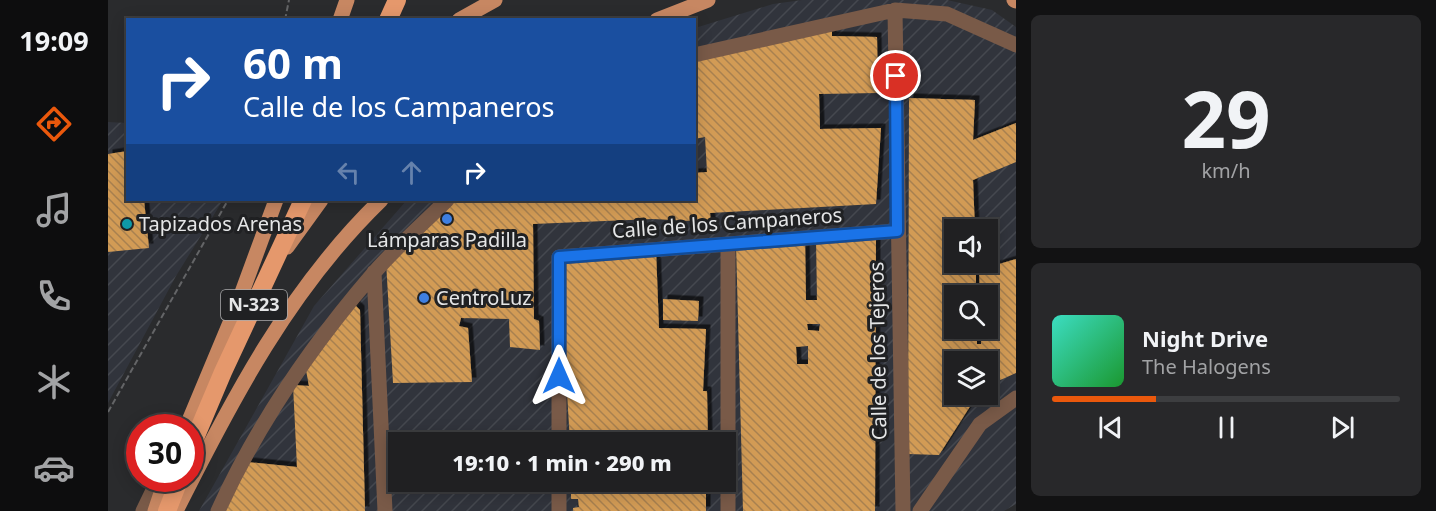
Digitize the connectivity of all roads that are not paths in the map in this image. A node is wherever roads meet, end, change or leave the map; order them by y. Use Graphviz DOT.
graph roads {
  1 [pos="347,0"];
  2 [pos="397,0"];
  3 [pos="495,0"];
  4 [pos="708,0"];
  5 [pos="895,10"];
  6 [pos="341,18"];
  7 [pos="389,18"];
  8 [pos="463,18"];
  9 [pos="662,18"];
  10 [pos="1016,45"];
  11 [pos="696,55"];
  12 [pos="276,201"];
  13 [pos="303,201"];
  14 [pos="320,201"];
  15 [pos="380,201"];
  16 [pos="446,201"];
  17 [pos="897,231"];
  18 [pos="728,244"];
  19 [pos="271,268"];
  20 [pos="374,272"];
  21 [pos="1016,398"];
  22 [pos="206,411"];
  23 [pos="193,414"];
  24 [pos="203,414"];
  25 [pos="204,416"];
  26 [pos="559,432"];
  27 [pos="157,492"];
  28 [pos="163,492"];
  29 [pos="169,492"];
  30 [pos="559,492"];
  31 [pos="155,511"];
  32 [pos="176,511"];
  33 [pos="218,511"];
  34 [pos="385,511"];
  35 [pos="559,511"];
  36 [pos="728,511"];
  37 [pos="903,511"];
  38 [pos="920,511"];
  1 -- 6 [label="main road"];
  2 -- 7 [label="highway"];
  3 -- 8 [label="main road"];
  4 -- 9 [label="main road"];
  5 -- 10 [label="street"];
  5 -- 11 [label="street"];
  5 -- 17 [label="street, Calle de los Tejeros"];
  12 -- 23 [label="main road"];
  13 -- 19 [label="highway, N-323"];
  14 -- 19 [label="main road"];
  15 -- 32 [label="main road"];
  16 -- 20 [label="street"];
  17 -- 18 [label="street, Calle de los Campaneros"];
  17 -- 37 [label="street, Calle de los Tejeros"];
  18 -- 26 [label="street, Calle de los Campaneros"];
  18 -- 36 [label="street"];
  19 -- 22 [label="highway, N-323"];
  20 -- 33 [label="street"];
  20 -- 34 [label="street"];
  21 -- 38 [label="street"];
  22 -- 24 [label="highway, N-323"];
  22 -- 25 [label="highway, N-323"];
  27 -- 31 [label="street"];
  28 -- 31 [label="highway"];
  29 -- 31 [label="highway"];
  30 -- 35 [label="street"];
}
